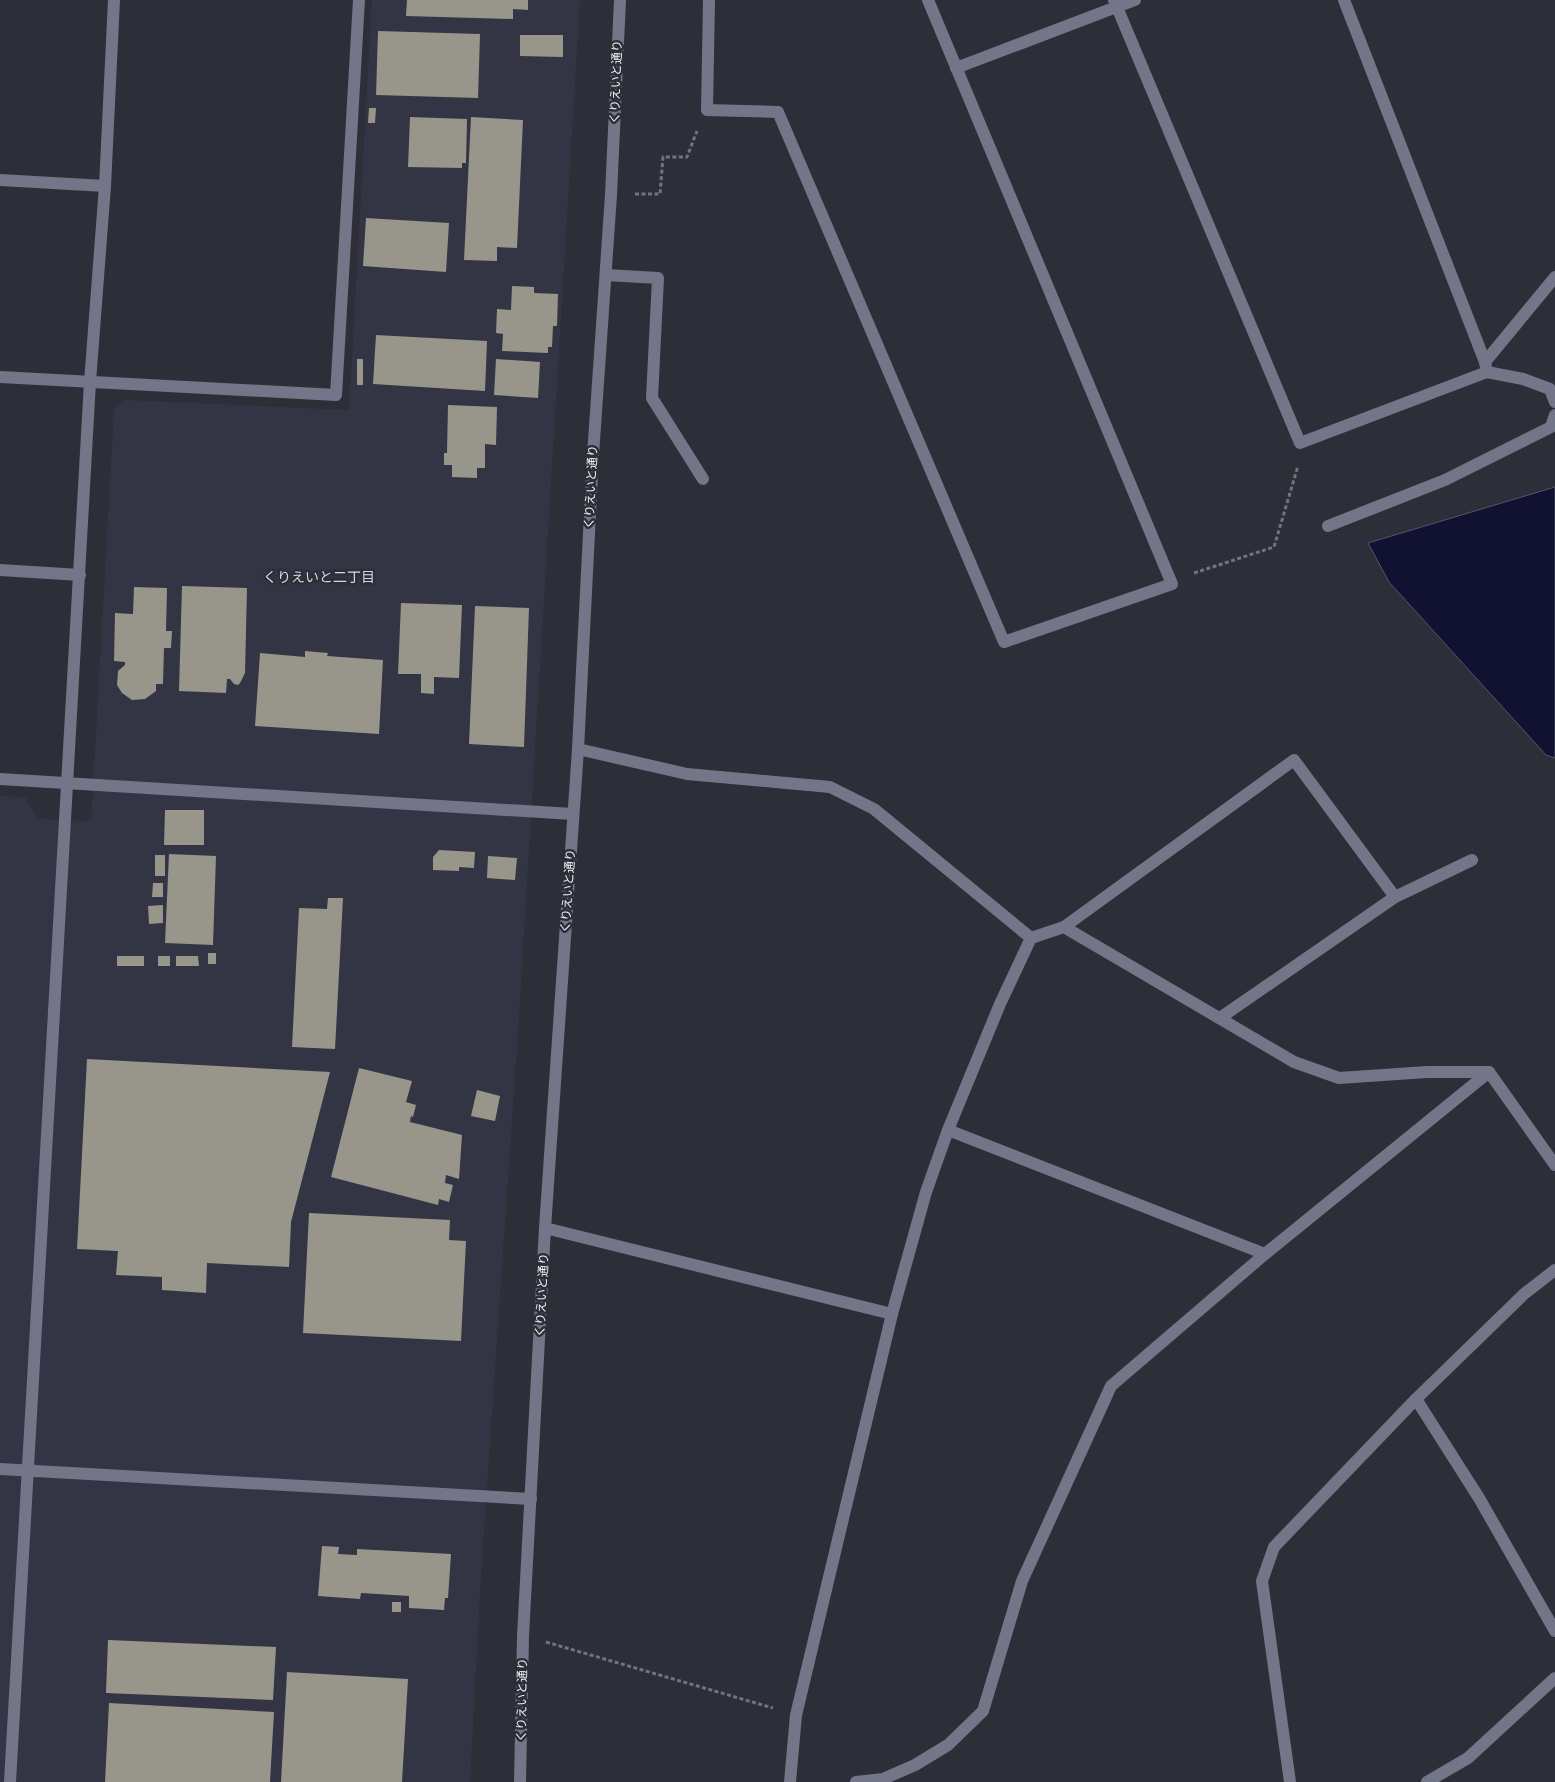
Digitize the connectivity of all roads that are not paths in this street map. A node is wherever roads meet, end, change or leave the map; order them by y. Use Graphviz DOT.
graph roads {
  1 [pos="114,0"];
  2 [pos="359,0"];
  3 [pos="620,0"];
  4 [pos="709,0"];
  5 [pos="928,0"];
  6 [pos="1135,0"];
  7 [pos="1344,0"];
  8 [pos="1115,3"];
  9 [pos="956,68"];
  10 [pos="0,180"];
  11 [pos="105,186"];
  12 [pos="606,275"];
  13 [pos="1555,277"];
  14 [pos="1486,367"];
  15 [pos="0,377"];
  16 [pos="90,382"];
  17 [pos="1555,402"];
  18 [pos="1555,415"];
  19 [pos="703,479"];
  20 [pos="1328,526"];
  21 [pos="0,570"];
  22 [pos="80,575"];
  23 [pos="578,749"];
  24 [pos="0,779"];
  25 [pos="67,783"];
  26 [pos="573,814"];
  27 [pos="1472,860"];
  28 [pos="1395,897"];
  29 [pos="1064,927"];
  30 [pos="1030,938"];
  31 [pos="1220,1018"];
  32 [pos="1489,1072"];
  33 [pos="948,1130"];
  34 [pos="1555,1165"];
  35 [pos="546,1228"];
  36 [pos="1265,1254"];
  37 [pos="1555,1270"];
  38 [pos="892,1314"];
  39 [pos="1416,1399"];
  40 [pos="0,1469"];
  41 [pos="29,1470"];
  42 [pos="531,1499"];
  43 [pos="1555,1631"];
  44 [pos="1555,1678"];
  45 [pos="10,1782"];
  46 [pos="520,1782"];
  47 [pos="790,1782"];
  48 [pos="856,1782"];
  49 [pos="1290,1782"];
  50 [pos="1427,1782"];
  1 -- 11 [label="street"];
  2 -- 16 [label="street"];
  3 -- 12 [label="street, くりえいと通り"];
  4 -- 9 [label="street"];
  5 -- 9 [label="street"];
  6 -- 8 [label="street"];
  7 -- 14 [label="street"];
  8 -- 9 [label="street"];
  8 -- 14 [label="street"];
  10 -- 11 [label="street"];
  11 -- 16 [label="street"];
  12 -- 19 [label="street"];
  12 -- 23 [label="street, くりえいと通り"];
  13 -- 14 [label="street"];
  14 -- 17 [label="street"];
  15 -- 16 [label="street"];
  16 -- 22 [label="street"];
  18 -- 20 [label="street"];
  21 -- 22 [label="street"];
  22 -- 25 [label="street"];
  23 -- 26 [label="street, くりえいと通り"];
  23 -- 30 [label="street"];
  24 -- 25 [label="street"];
  25 -- 26 [label="street"];
  25 -- 41 [label="street"];
  26 -- 35 [label="street, くりえいと通り"];
  27 -- 28 [label="street"];
  28 -- 29 [label="street"];
  28 -- 31 [label="street"];
  29 -- 30 [label="street"];
  29 -- 31 [label="street"];
  30 -- 33 [label="street"];
  31 -- 32 [label="street"];
  32 -- 34 [label="street"];
  32 -- 36 [label="street"];
  33 -- 36 [label="street"];
  33 -- 38 [label="street"];
  35 -- 38 [label="street"];
  35 -- 42 [label="street, くりえいと通り"];
  36 -- 48 [label="street"];
  37 -- 39 [label="street"];
  38 -- 47 [label="street"];
  39 -- 43 [label="street"];
  39 -- 49 [label="street"];
  40 -- 41 [label="street"];
  41 -- 42 [label="street"];
  41 -- 45 [label="street"];
  42 -- 46 [label="street, くりえいと通り"];
  44 -- 50 [label="street"];
}
